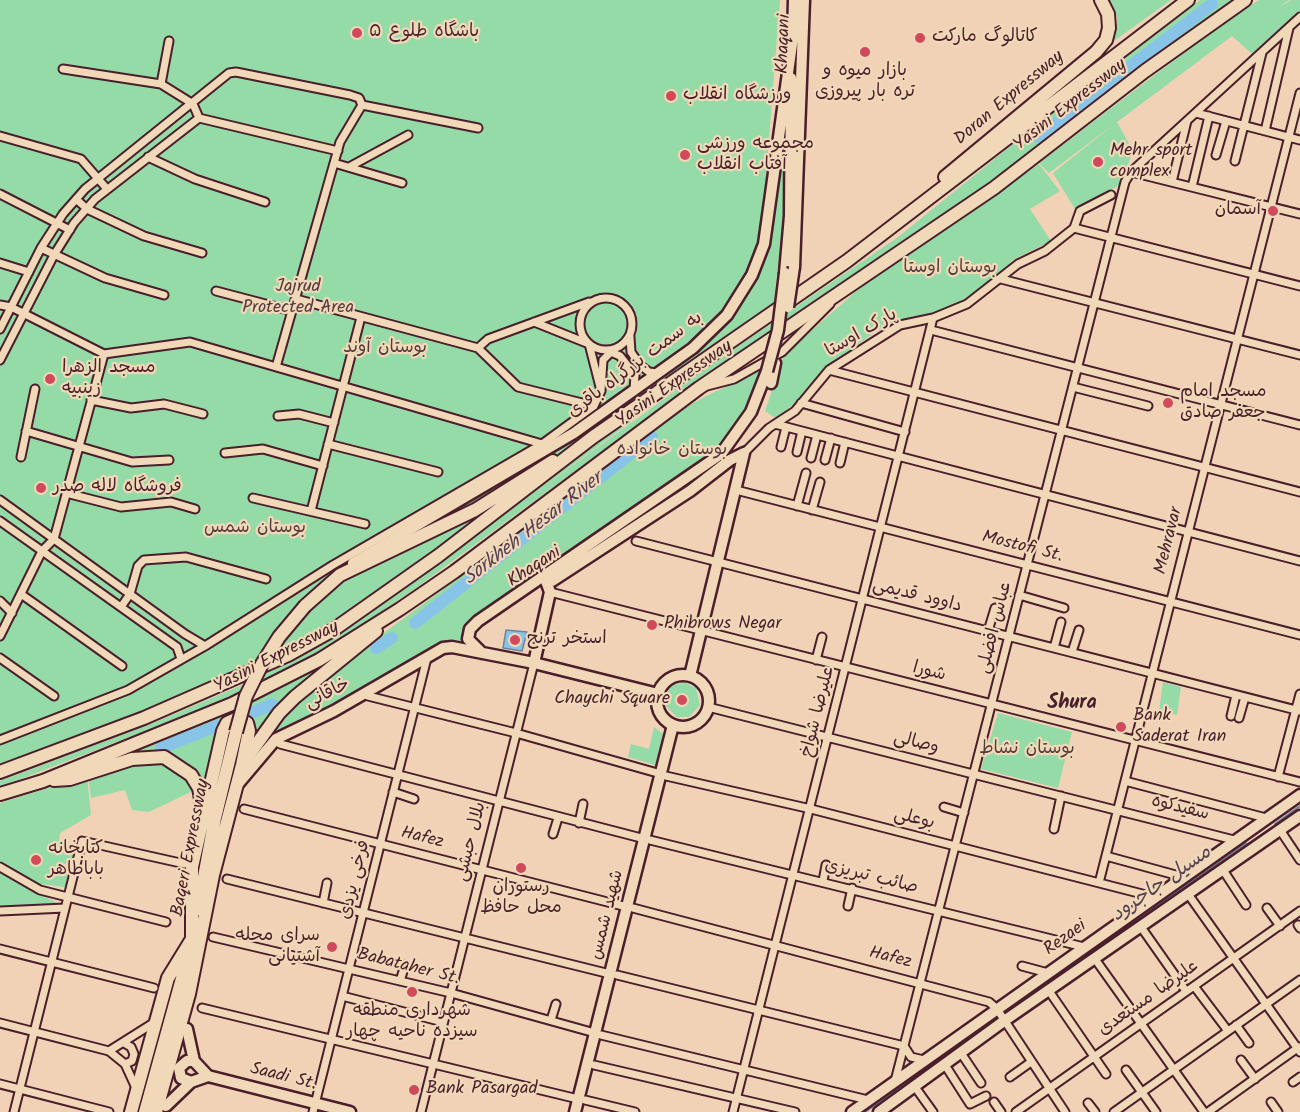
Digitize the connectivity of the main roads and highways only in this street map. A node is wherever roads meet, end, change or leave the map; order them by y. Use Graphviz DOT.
graph roads {
  1 [pos="794,0"];
  2 [pos="804,0"];
  3 [pos="1101,0"];
  4 [pos="1188,0"];
  5 [pos="1245,0"];
  6 [pos="794,30"];
  7 [pos="907,215"];
  8 [pos="789,270"];
  9 [pos="593,437"];
  10 [pos="340,575"];
  11 [pos="548,586"];
  12 [pos="400,609"];
  13 [pos="495,610"];
  14 [pos="483,653"];
  15 [pos="534,663"];
  16 [pos="690,676"];
  17 [pos="658,694"];
  18 [pos="676,726"];
  19 [pos="242,765"];
  20 [pos="0,772"];
  21 [pos="43,781"];
  22 [pos="236,787"];
  23 [pos="0,794"];
  24 [pos="1300,795"];
  25 [pos="1300,816"];
  26 [pos="204,818"];
  27 [pos="196,940"];
  28 [pos="187,1029"];
  29 [pos="598,1034"];
  30 [pos="194,1061"];
  31 [pos="208,1076"];
  32 [pos="190,1082"];
  33 [pos="582,1099"];
  34 [pos="314,1108"];
  35 [pos="162,1110"];
  36 [pos="131,1112"];
  37 [pos="145,1112"];
  38 [pos="350,1112"];
  39 [pos="575,1112"];
  40 [pos="582,1112"];
  41 [pos="852,1112"];
  42 [pos="879,1112"];
  1 -- 6 [label="main road, Khaqani"];
  2 -- 8 [label="main road, Khaqani"];
  3 -- 7 [label="highway, Doran Expressway"];
  4 -- 7 [label="highway, Yasini Expressway"];
  5 -- 12 [label="highway, Yasini Expressway"];
  6 -- 8 [label="main road, Khaqani"];
  6 -- 10 [label="main road, به سمت بزرگراه باقری"];
  7 -- 9 [label="highway, Yasini Expressway"];
  8 -- 11 [label="main road, Khaqani, bridge"];
  8 -- 13 [label="main road, Khaqani, bridge"];
  9 -- 10 [label="highway, Baqeri Expressway"];
  9 -- 20 [label="highway, Yasini Expressway"];
  10 -- 27 [label="highway, Baqeri Expressway, bridge"];
  11 -- 13 [label="main road, Khaqani"];
  11 -- 15 [label="main road, بلال حبشی"];
  11 -- 16 [label="main road"];
  12 -- 19 [label="highway"];
  12 -- 21 [label="highway, Yasini Expressway"];
  13 -- 14 [label="main road"];
  14 -- 15 [label="main road"];
  14 -- 22 [label="main road, خاقانی"];
  15 -- 17 [label="main road"];
  16 -- 17 [label="main road"];
  16 -- 18 [label="main road"];
  17 -- 18 [label="main road"];
  18 -- 29 [label="main road, شهید شمس"];
  19 -- 22 [label="highway, Baqeri Expressway"];
  19 -- 26 [label="highway, Baqeri Expressway"];
  21 -- 23 [label="highway, Yasini Expressway"];
  21 -- 26 [label="highway"];
  22 -- 27 [label="highway, Baqeri Expressway"];
  24 -- 41 [label="main road, Rezaei"];
  25 -- 42 [label="main road, Rezaei"];
  26 -- 27 [label="highway"];
  27 -- 28 [label="highway"];
  27 -- 35 [label="highway, Baqeri Expressway"];
  27 -- 36 [label="highway"];
  27 -- 37 [label="highway, Baqeri Expressway"];
  28 -- 30 [label="main road"];
  28 -- 35 [label="highway"];
  29 -- 33 [label="main road, شهید شمس"];
  29 -- 33 [label="main road, شهید شمس"];
  30 -- 31 [label="main road"];
  30 -- 32 [label="main road"];
  31 -- 32 [label="main road"];
  31 -- 34 [label="main road, Saadi St."];
  32 -- 35 [label="main road"];
  33 -- 39 [label="main road, شهید شمس"];
  33 -- 40 [label="main road, شهید شمس"];
  34 -- 38 [label="main road, Saadi St."];
}
